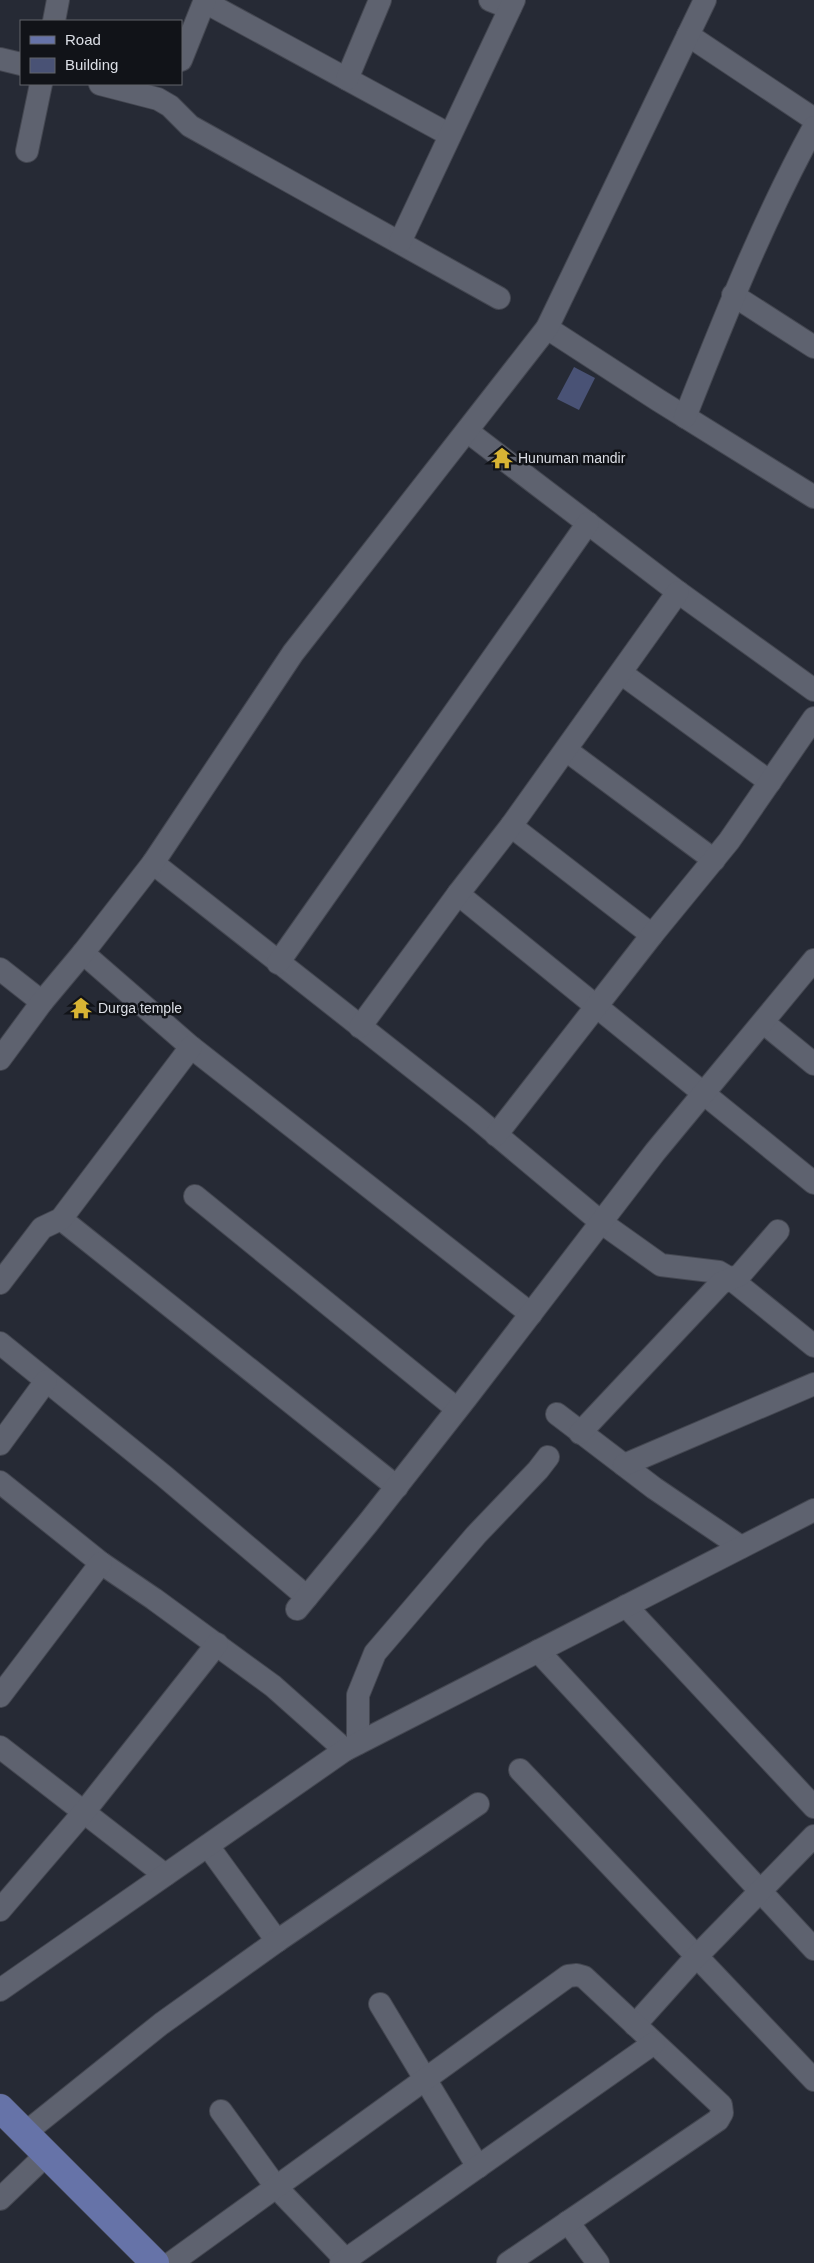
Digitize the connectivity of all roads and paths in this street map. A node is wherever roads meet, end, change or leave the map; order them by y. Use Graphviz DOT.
graph roads {
  1 [pos="58,0"];
  2 [pos="380,0"];
  3 [pos="705,0"];
  4 [pos="205,1"];
  5 [pos="505,3"];
  6 [pos="54,20"];
  7 [pos="688,36"];
  8 [pos="182,58"];
  9 [pos="0,59"];
  10 [pos="20,64"];
  11 [pos="347,79"];
  12 [pos="41,85"];
  13 [pos="108,85"];
  14 [pos="168,93"];
  15 [pos="814,119"];
  16 [pos="814,128"];
  17 [pos="450,135"];
  18 [pos="27,151"];
  19 [pos="400,242"];
  20 [pos="734,295"];
  21 [pos="499,298"];
  22 [pos="547,328"];
  23 [pos="814,347"];
  24 [pos="684,417"];
  25 [pos="467,431"];
  26 [pos="814,497"];
  27 [pos="588,523"];
  28 [pos="678,592"];
  29 [pos="621,673"];
  30 [pos="814,690"];
  31 [pos="814,718"];
  32 [pos="566,750"];
  33 [pos="770,782"];
  34 [pos="511,826"];
  35 [pos="714,860"];
  36 [pos="153,863"];
  37 [pos="458,894"];
  38 [pos="652,935"];
  39 [pos="82,954"];
  40 [pos="814,960"];
  41 [pos="278,963"];
  42 [pos="0,969"];
  43 [pos="42,1002"];
  44 [pos="595,1007"];
  45 [pos="764,1023"];
  46 [pos="360,1027"];
  47 [pos="192,1047"];
  48 [pos="0,1058"];
  49 [pos="814,1064"];
  50 [pos="704,1095"];
  51 [pos="496,1135"];
  52 [pos="814,1183"];
  53 [pos="195,1196"];
  54 [pos="61,1219"];
  55 [pos="602,1223"];
  56 [pos="778,1231"];
  57 [pos="731,1279"];
  58 [pos="0,1282"];
  59 [pos="531,1314"];
  60 [pos="0,1343"];
  61 [pos="814,1346"];
  62 [pos="46,1382"];
  63 [pos="814,1384"];
  64 [pos="458,1409"];
  65 [pos="557,1414"];
  66 [pos="580,1433"];
  67 [pos="0,1444"];
  68 [pos="548,1457"];
  69 [pos="624,1465"];
  70 [pos="0,1482"];
  71 [pos="397,1487"];
  72 [pos="811,1516"];
  73 [pos="740,1548"];
  74 [pos="101,1563"];
  75 [pos="626,1606"];
  76 [pos="217,1644"];
  77 [pos="538,1651"];
  78 [pos="0,1696"];
  79 [pos="0,1747"];
  80 [pos="352,1747"];
  81 [pos="520,1770"];
  82 [pos="478,1804"];
  83 [pos="814,1807"];
  84 [pos="84,1812"];
  85 [pos="814,1836"];
  86 [pos="208,1846"];
  87 [pos="165,1875"];
  88 [pos="761,1891"];
  89 [pos="0,1910"];
  90 [pos="277,1941"];
  91 [pos="814,1949"];
  92 [pos="696,1957"];
  93 [pos="0,1990"];
  94 [pos="380,2004"];
  95 [pos="635,2025"];
  96 [pos="654,2043"];
  97 [pos="426,2079"];
  98 [pos="814,2080"];
  99 [pos="0,2108"];
  100 [pos="221,2111"];
  101 [pos="25,2133"];
  102 [pos="46,2155"];
  103 [pos="478,2166"];
  104 [pos="276,2187"];
  105 [pos="0,2199"];
  106 [pos="568,2222"];
  107 [pos="352,2260"];
  108 [pos="155,2263"];
  109 [pos="171,2263"];
  110 [pos="508,2263"];
  111 [pos="598,2263"];
  1 -- 6 [label="street"];
  2 -- 11 [label="street"];
  3 -- 7 [label="street"];
  4 -- 8 [label="street"];
  4 -- 11 [label="street"];
  5 -- 17 [label="street"];
  7 -- 15 [label="street"];
  7 -- 22 [label="street"];
  9 -- 10 [label="street"];
  11 -- 17 [label="street"];
  12 -- 18 [label="street"];
  13 -- 14 [label="street"];
  14 -- 19 [label="street"];
  16 -- 20 [label="street"];
  17 -- 19 [label="street"];
  19 -- 21 [label="street"];
  20 -- 23 [label="street"];
  20 -- 24 [label="street"];
  22 -- 24 [label="street"];
  22 -- 25 [label="street"];
  24 -- 26 [label="street"];
  25 -- 27 [label="street"];
  25 -- 36 [label="street"];
  27 -- 28 [label="street"];
  27 -- 41 [label="street"];
  28 -- 29 [label="street"];
  28 -- 30 [label="street"];
  29 -- 32 [label="street"];
  29 -- 33 [label="street"];
  31 -- 33 [label="street"];
  32 -- 34 [label="street"];
  32 -- 35 [label="street"];
  33 -- 35 [label="street"];
  34 -- 37 [label="street"];
  34 -- 38 [label="street"];
  35 -- 38 [label="street"];
  36 -- 39 [label="street"];
  36 -- 41 [label="street"];
  37 -- 44 [label="street"];
  37 -- 46 [label="street"];
  38 -- 44 [label="street"];
  39 -- 43 [label="street"];
  39 -- 47 [label="street"];
  40 -- 45 [label="street"];
  41 -- 46 [label="street"];
  42 -- 43 [label="street"];
  43 -- 48 [label="street"];
  44 -- 50 [label="street"];
  44 -- 51 [label="street"];
  45 -- 49 [label="street"];
  45 -- 50 [label="street"];
  46 -- 51 [label="street"];
  47 -- 54 [label="street"];
  47 -- 59 [label="street"];
  50 -- 52 [label="street"];
  50 -- 55 [label="street"];
  51 -- 55 [label="street"];
  53 -- 64 [label="street"];
  54 -- 58 [label="street"];
  54 -- 71 [label="street"];
  55 -- 57 [label="street"];
  55 -- 59 [label="street"];
  56 -- 57 [label="street"];
  57 -- 61 [label="street"];
  57 -- 66 [label="street"];
  59 -- 64 [label="street"];
  60 -- 62 [label="street"];
  62 -- 67 [label="street"];
  62 -- 71 [label="street"];
  63 -- 69 [label="street"];
  64 -- 71 [label="street"];
  65 -- 66 [label="street"];
  66 -- 69 [label="street"];
  68 -- 80 [label="street"];
  69 -- 73 [label="street"];
  70 -- 74 [label="street"];
  72 -- 73 [label="street"];
  73 -- 75 [label="street"];
  74 -- 76 [label="street"];
  74 -- 78 [label="street"];
  75 -- 77 [label="street"];
  75 -- 83 [label="street"];
  76 -- 80 [label="street"];
  76 -- 84 [label="street"];
  77 -- 80 [label="street"];
  77 -- 88 [label="street"];
  79 -- 84 [label="street"];
  80 -- 86 [label="street"];
  81 -- 92 [label="street"];
  82 -- 90 [label="street"];
  84 -- 87 [label="street"];
  84 -- 89 [label="street"];
  85 -- 88 [label="street"];
  86 -- 87 [label="street"];
  86 -- 90 [label="street"];
  87 -- 93 [label="street"];
  88 -- 91 [label="street"];
  88 -- 92 [label="street"];
  90 -- 101 [label="street"];
  92 -- 95 [label="street"];
  92 -- 98 [label="street"];
  94 -- 97 [label="street"];
  95 -- 96 [label="street"];
  95 -- 97 [label="street"];
  96 -- 103 [label="street"];
  96 -- 106 [label="street"];
  97 -- 103 [label="street"];
  97 -- 104 [label="street"];
  99 -- 101 [label="main road"];
  100 -- 104 [label="street"];
  101 -- 102 [label="main road"];
  102 -- 105 [label="street"];
  102 -- 108 [label="main road"];
  103 -- 107 [label="street"];
  104 -- 107 [label="street"];
  104 -- 109 [label="street"];
  106 -- 110 [label="street"];
  106 -- 111 [label="street"];
}
